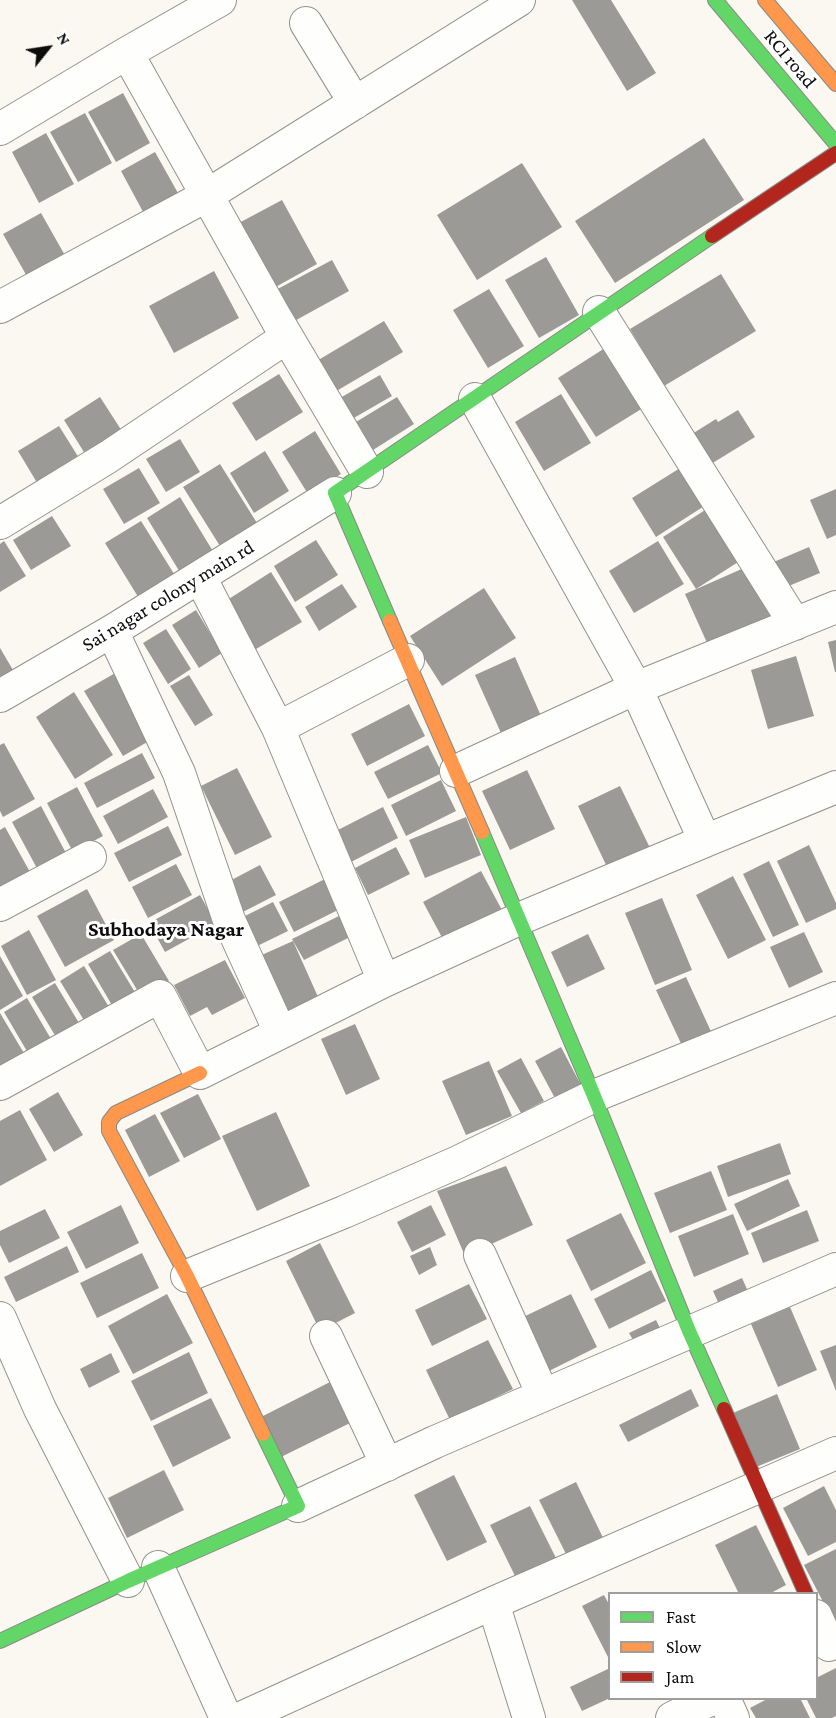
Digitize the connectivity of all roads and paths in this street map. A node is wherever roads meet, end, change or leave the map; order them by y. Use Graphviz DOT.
graph roads {
  1 [pos="220,0"];
  2 [pos="519,0"];
  3 [pos="715,0"];
  4 [pos="765,0"];
  5 [pos="306,23"];
  6 [pos="127,53"];
  7 [pos="836,84"];
  8 [pos="355,103"];
  9 [pos="0,129"];
  10 [pos="836,144"];
  11 [pos="836,153"];
  12 [pos="207,196"];
  13 [pos="0,307"];
  14 [pos="599,312"];
  15 [pos="287,337"];
  16 [pos="475,399"];
  17 [pos="368,472"];
  18 [pos="335,493"];
  19 [pos="0,523"];
  20 [pos="200,577"];
  21 [pos="836,607"];
  22 [pos="795,624"];
  23 [pos="112,631"];
  24 [pos="408,660"];
  25 [pos="636,688"];
  26 [pos="0,696"];
  27 [pos="278,728"];
  28 [pos="456,771"];
  29 [pos="836,787"];
  30 [pos="705,841"];
  31 [pos="90,857"];
  32 [pos="0,905"];
  33 [pos="519,919"];
  34 [pos="384,981"];
  35 [pos="836,998"];
  36 [pos="279,1032"];
  37 [pos="200,1074"];
  38 [pos="0,1084"];
  39 [pos="594,1096"];
  40 [pos="480,1255"];
  41 [pos="836,1269"];
  42 [pos="187,1276"];
  43 [pos="0,1318"];
  44 [pos="689,1331"];
  45 [pos="326,1336"];
  46 [pos="543,1395"];
  47 [pos="836,1453"];
  48 [pos="387,1465"];
  49 [pos="757,1487"];
  50 [pos="298,1506"];
  51 [pos="158,1567"];
  52 [pos="128,1581"];
  53 [pos="806,1592"];
  54 [pos="493,1603"];
  55 [pos="818,1621"];
  56 [pos="0,1641"];
  57 [pos="827,1646"];
  58 [pos="710,1700"];
  59 [pos="725,1700"];
  60 [pos="226,1718"];
  61 [pos="241,1718"];
  62 [pos="529,1718"];
  63 [pos="672,1718"];
  64 [pos="733,1718"];
  1 -- 6 [label="street"];
  2 -- 8 [label="street"];
  3 -- 10 [label="street, RCI road"];
  4 -- 7 [label="street, RCI road"];
  5 -- 8 [label="street"];
  6 -- 9 [label="street"];
  6 -- 12 [label="street"];
  8 -- 12 [label="street"];
  11 -- 14 [label="street"];
  12 -- 13 [label="street"];
  12 -- 15 [label="street"];
  14 -- 16 [label="street"];
  14 -- 22 [label="street"];
  15 -- 17 [label="street"];
  15 -- 19 [label="street"];
  16 -- 17 [label="street"];
  16 -- 25 [label="street"];
  17 -- 18 [label="street"];
  18 -- 20 [label="street, Sai nagar colony main rd"];
  18 -- 24 [label="street"];
  20 -- 23 [label="street, Sai nagar colony main rd"];
  20 -- 27 [label="street"];
  21 -- 22 [label="street"];
  22 -- 25 [label="street"];
  23 -- 26 [label="street, Sai nagar colony main rd"];
  23 -- 36 [label="street"];
  24 -- 27 [label="street"];
  24 -- 28 [label="street"];
  25 -- 28 [label="street"];
  25 -- 30 [label="street"];
  27 -- 34 [label="street"];
  28 -- 33 [label="street"];
  29 -- 30 [label="street"];
  30 -- 33 [label="street"];
  31 -- 32 [label="street"];
  33 -- 34 [label="street"];
  33 -- 39 [label="street"];
  34 -- 36 [label="street"];
  35 -- 39 [label="street"];
  36 -- 37 [label="street"];
  37 -- 38 [label="street"];
  37 -- 42 [label="street"];
  39 -- 42 [label="street"];
  39 -- 44 [label="street"];
  40 -- 46 [label="street"];
  41 -- 44 [label="street"];
  42 -- 50 [label="street"];
  43 -- 52 [label="street"];
  44 -- 46 [label="street"];
  44 -- 49 [label="street"];
  45 -- 48 [label="street"];
  46 -- 48 [label="street"];
  47 -- 49 [label="street"];
  48 -- 50 [label="street"];
  49 -- 53 [label="street"];
  49 -- 54 [label="street"];
  50 -- 51 [label="street"];
  51 -- 52 [label="street"];
  51 -- 60 [label="street"];
  52 -- 56 [label="street"];
  54 -- 61 [label="street"];
  54 -- 62 [label="street"];
  55 -- 57 [label="street"];
  58 -- 63 [label="street"];
  59 -- 64 [label="street"];
}
